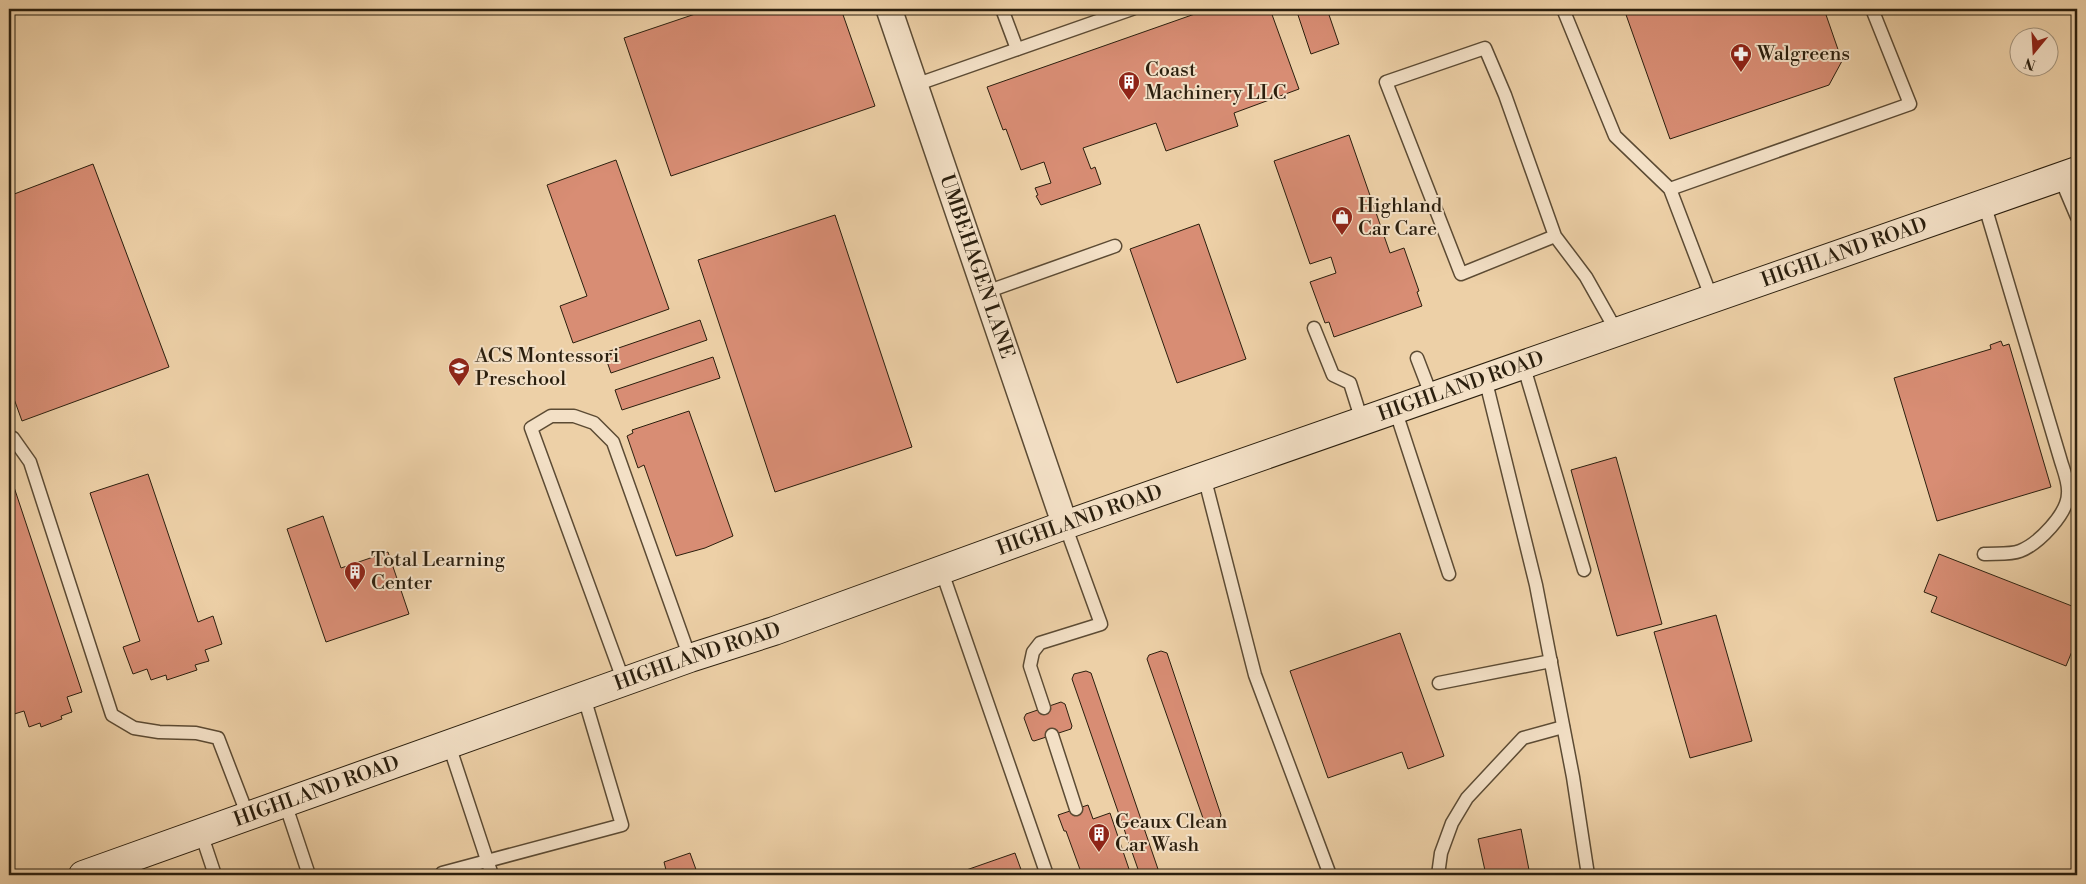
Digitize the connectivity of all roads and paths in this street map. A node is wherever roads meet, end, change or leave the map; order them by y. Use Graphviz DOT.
graph roads {
  1 [pos="889,9"];
  2 [pos="1002,9"];
  3 [pos="1132,9"];
  4 [pos="1563,9"];
  5 [pos="1872,9"];
  6 [pos="1017,49"];
  7 [pos="915,85"];
  8 [pos="2069,174"];
  9 [pos="1670,189"];
  10 [pos="1984,203"];
  11 [pos="2077,217"];
  12 [pos="1555,236"];
  13 [pos="1115,246"];
  14 [pos="986,292"];
  15 [pos="1712,299"];
  16 [pos="1314,328"];
  17 [pos="1617,332"];
  18 [pos="1417,358"];
  19 [pos="1523,364"];
  20 [pos="1485,378"];
  21 [pos="1432,396"];
  22 [pos="1395,409"];
  23 [pos="1362,421"];
  24 [pos="9,436"];
  25 [pos="1204,476"];
  26 [pos="1066,525"];
  27 [pos="1984,554"];
  28 [pos="941,569"];
  29 [pos="1584,570"];
  30 [pos="1449,574"];
  31 [pos="690,658"];
  32 [pos="1551,661"];
  33 [pos="624,682"];
  34 [pos="1439,683"];
  35 [pos="584,697"];
  36 [pos="1044,708"];
  37 [pos="1563,726"];
  38 [pos="1052,735"];
  39 [pos="449,745"];
  40 [pos="285,803"];
  41 [pos="1076,808"];
  42 [pos="248,816"];
  43 [pos="201,833"];
  44 [pos="487,860"];
  45 [pos="117,869"];
  46 [pos="442,873"];
  47 [pos="82,875"];
  48 [pos="215,875"];
  49 [pos="308,875"];
  50 [pos="492,875"];
  51 [pos="1047,875"];
  52 [pos="1330,875"];
  53 [pos="1438,875"];
  54 [pos="1588,875"];
  1 -- 7 [label="street, UMBEHAGEN LANE"];
  2 -- 6 [label="lane"];
  3 -- 6 [label="lane"];
  4 -- 9 [label="lane"];
  5 -- 9 [label="lane"];
  6 -- 7 [label="lane"];
  7 -- 14 [label="street, UMBEHAGEN LANE"];
  8 -- 10 [label="main road, HIGHLAND ROAD"];
  8 -- 11 [label="lane"];
  9 -- 15 [label="lane"];
  10 -- 15 [label="main road, HIGHLAND ROAD"];
  10 -- 27 [label="lane"];
  12 -- 12 [label="lane"];
  12 -- 17 [label="lane"];
  13 -- 14 [label="lane"];
  14 -- 26 [label="street, UMBEHAGEN LANE"];
  15 -- 17 [label="main road, HIGHLAND ROAD"];
  16 -- 23 [label="lane"];
  17 -- 19 [label="main road, HIGHLAND ROAD"];
  18 -- 21 [label="lane"];
  19 -- 20 [label="main road, HIGHLAND ROAD"];
  19 -- 29 [label="lane"];
  20 -- 21 [label="main road, HIGHLAND ROAD"];
  20 -- 32 [label="lane"];
  21 -- 22 [label="main road, HIGHLAND ROAD"];
  22 -- 23 [label="main road, HIGHLAND ROAD"];
  22 -- 30 [label="lane"];
  23 -- 25 [label="main road, HIGHLAND ROAD"];
  24 -- 42 [label="lane"];
  25 -- 26 [label="main road, HIGHLAND ROAD"];
  25 -- 52 [label="lane"];
  26 -- 28 [label="main road, HIGHLAND ROAD"];
  26 -- 36 [label="lane"];
  28 -- 31 [label="main road, HIGHLAND ROAD"];
  28 -- 51 [label="lane"];
  31 -- 33 [label="main road, HIGHLAND ROAD"];
  31 -- 33 [label="lane"];
  32 -- 34 [label="lane"];
  32 -- 37 [label="lane"];
  33 -- 35 [label="main road, HIGHLAND ROAD"];
  35 -- 39 [label="main road, HIGHLAND ROAD"];
  35 -- 44 [label="lane"];
  37 -- 53 [label="lane"];
  37 -- 54 [label="lane"];
  38 -- 41 [label="lane"];
  39 -- 40 [label="main road, HIGHLAND ROAD"];
  39 -- 44 [label="lane"];
  40 -- 42 [label="main road, HIGHLAND ROAD"];
  40 -- 49 [label="lane"];
  42 -- 43 [label="main road, HIGHLAND ROAD"];
  43 -- 45 [label="main road, HIGHLAND ROAD"];
  43 -- 48 [label="lane"];
  44 -- 46 [label="lane"];
  44 -- 50 [label="lane"];
  45 -- 47 [label="main road, HIGHLAND ROAD"];
}
